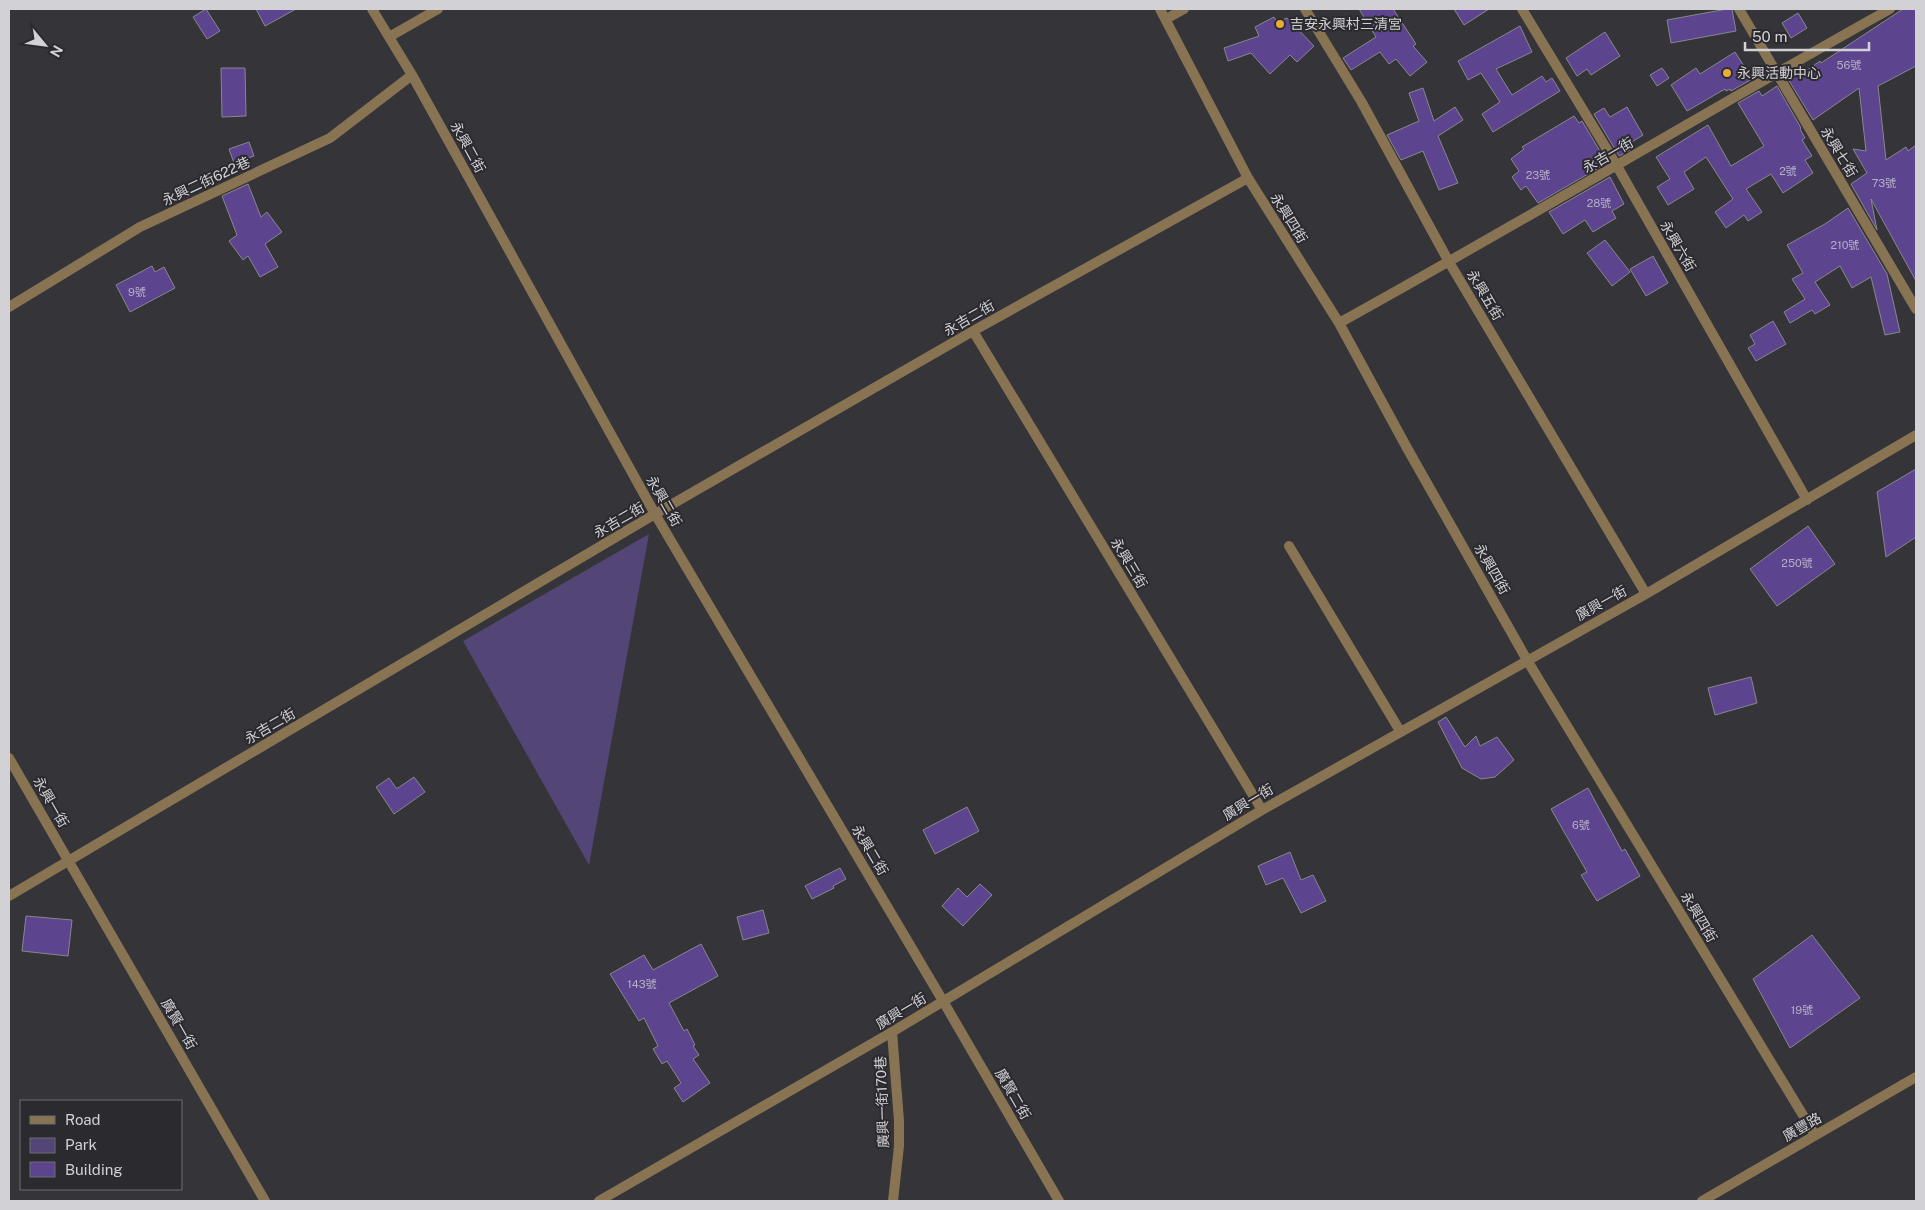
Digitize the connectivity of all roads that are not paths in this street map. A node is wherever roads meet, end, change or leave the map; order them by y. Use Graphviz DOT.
graph roads {
  1 [pos="372,9"];
  2 [pos="438,9"];
  3 [pos="1160,9"];
  4 [pos="1184,9"];
  5 [pos="1305,9"];
  6 [pos="1522,9"];
  7 [pos="1738,9"];
  8 [pos="1890,9"];
  9 [pos="1166,19"];
  10 [pos="389,37"];
  11 [pos="1776,73"];
  12 [pos="412,75"];
  13 [pos="1617,166"];
  14 [pos="1248,178"];
  15 [pos="1449,262"];
  16 [pos="9,307"];
  17 [pos="1916,309"];
  18 [pos="1339,323"];
  19 [pos="973,331"];
  20 [pos="1916,436"];
  21 [pos="1807,500"];
  22 [pos="656,514"];
  23 [pos="1289,546"];
  24 [pos="1646,594"];
  25 [pos="1527,660"];
  26 [pos="1400,730"];
  27 [pos="9,758"];
  28 [pos="1262,810"];
  29 [pos="69,860"];
  30 [pos="9,896"];
  31 [pos="943,1001"];
  32 [pos="892,1032"];
  33 [pos="1916,1077"];
  34 [pos="1815,1135"];
  35 [pos="265,1201"];
  36 [pos="599,1201"];
  37 [pos="893,1201"];
  38 [pos="1059,1201"];
  39 [pos="1702,1201"];
  1 -- 10 [label="street, 永興二街"];
  2 -- 10 [label="street"];
  3 -- 9 [label="street, 永興四街"];
  4 -- 9 [label="street"];
  5 -- 15 [label="street, 永興五街"];
  6 -- 13 [label="street, 永興六街"];
  7 -- 11 [label="street, 永興七街"];
  8 -- 11 [label="street, 永吉一街"];
  9 -- 14 [label="street, 永興四街"];
  10 -- 12 [label="street, 永興二街"];
  11 -- 13 [label="street, 永吉一街"];
  11 -- 17 [label="street, 永興七街"];
  12 -- 16 [label="street, 永興二街622巷"];
  12 -- 22 [label="street, 永興二街"];
  13 -- 15 [label="street, 永吉一街"];
  13 -- 21 [label="street, 永興六街"];
  14 -- 18 [label="street, 永興四街"];
  14 -- 19 [label="street, 永吉二街"];
  15 -- 18 [label="street, 永吉一街"];
  15 -- 24 [label="street, 永興五街"];
  18 -- 25 [label="street, 永興四街"];
  19 -- 22 [label="street, 永吉二街"];
  19 -- 28 [label="street, 永興三街"];
  20 -- 21 [label="street, 廣興一街"];
  21 -- 24 [label="street, 廣興一街"];
  22 -- 29 [label="street, 永吉二街"];
  22 -- 31 [label="street, 永興二街"];
  23 -- 26 [label="street"];
  24 -- 25 [label="street, 廣興一街"];
  25 -- 26 [label="street, 廣興一街"];
  25 -- 34 [label="street, 永興四街"];
  26 -- 28 [label="street, 廣興一街"];
  27 -- 29 [label="street, 永興一街"];
  28 -- 31 [label="street, 廣興一街"];
  29 -- 30 [label="street, 永吉二街"];
  29 -- 35 [label="street, 廣賢一街"];
  31 -- 32 [label="street, 廣興一街"];
  31 -- 38 [label="street, 廣賢二街"];
  32 -- 36 [label="street, 廣興一街"];
  32 -- 37 [label="street, 廣興一街170巷"];
  33 -- 34 [label="street, 廣豐路"];
  34 -- 39 [label="street, 廣豐路"];
}
